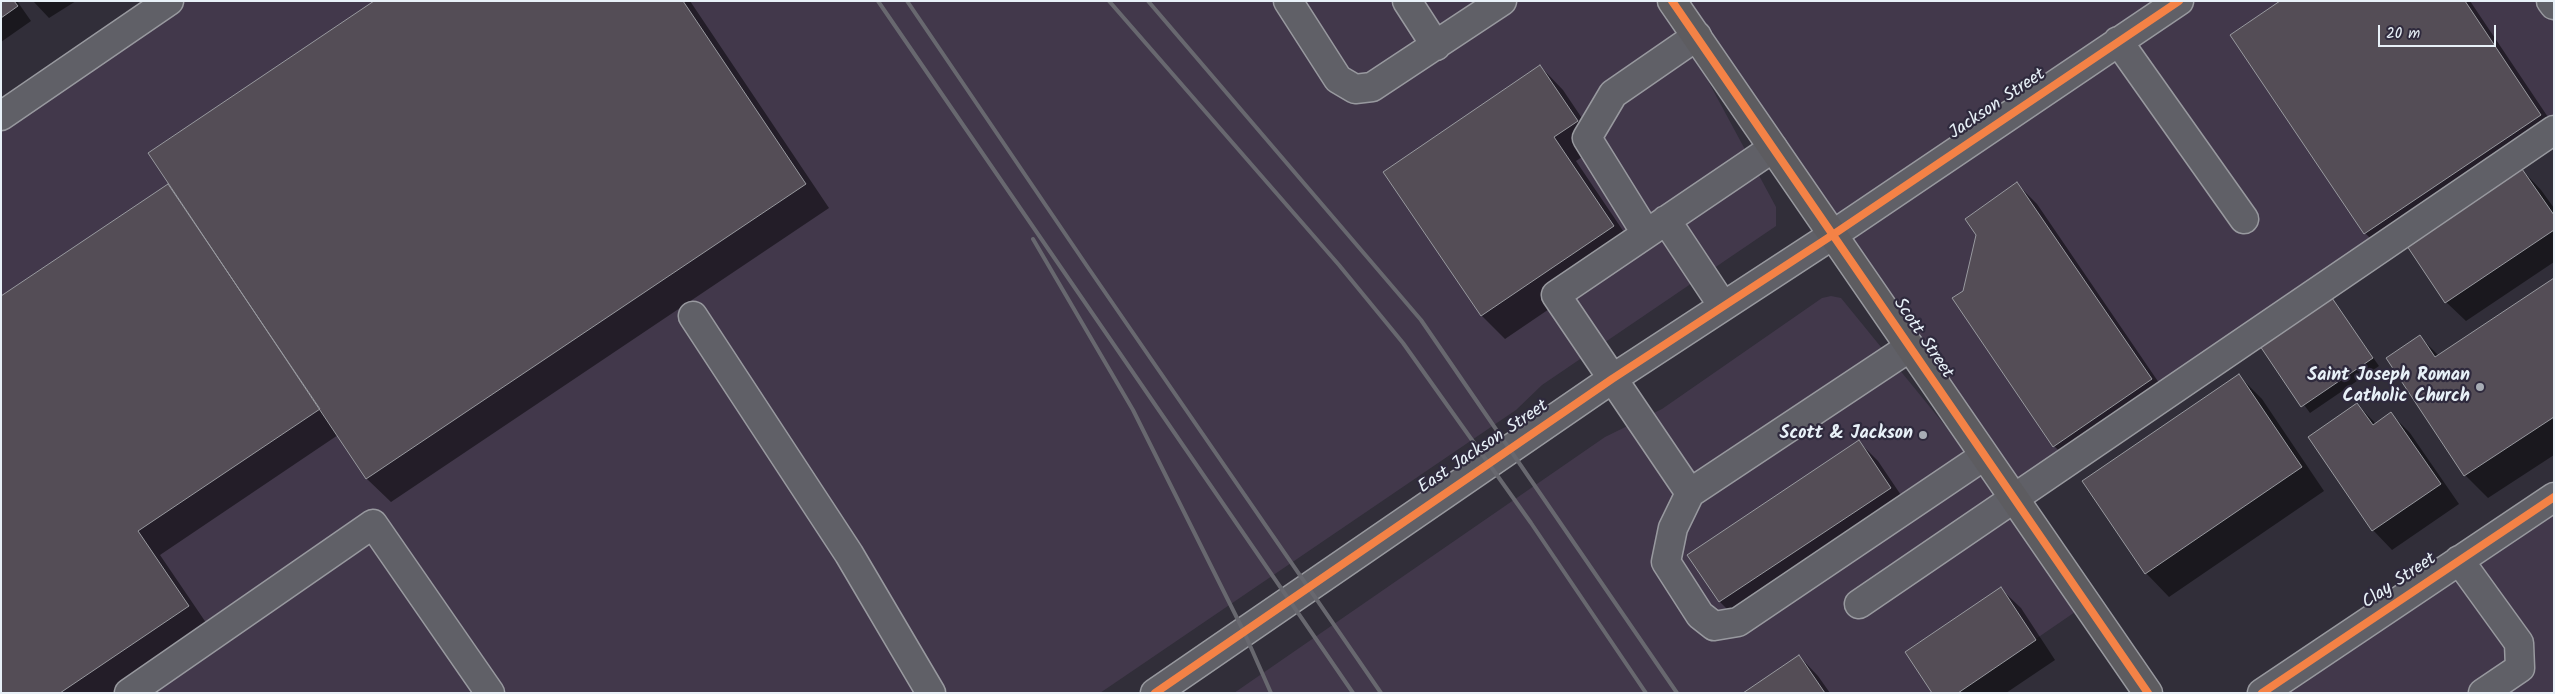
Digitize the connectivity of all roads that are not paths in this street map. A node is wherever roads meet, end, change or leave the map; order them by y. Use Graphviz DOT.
graph roads {
  1 [pos="169,1"];
  2 [pos="1288,1"];
  3 [pos="1407,1"];
  4 [pos="1502,1"];
  5 [pos="2179,1"];
  6 [pos="2551,1"];
  7 [pos="1678,3"];
  8 [pos="2554,5"];
  9 [pos="1697,36"];
  10 [pos="2118,41"];
  11 [pos="1436,46"];
  12 [pos="1,116"];
  13 [pos="2554,130"];
  14 [pos="1773,148"];
  15 [pos="2244,219"];
  16 [pos="1656,226"];
  17 [pos="1834,234"];
  18 [pos="1723,306"];
  19 [pos="693,316"];
  20 [pos="1910,347"];
  21 [pos="1612,379"];
  22 [pos="1984,456"];
  23 [pos="1690,493"];
  24 [pos="2554,497"];
  25 [pos="2014,498"];
  26 [pos="2459,560"];
  27 [pos="1859,604"];
  28 [pos="2276,689"];
  29 [pos="129,693"];
  30 [pos="490,693"];
  31 [pos="931,693"];
  32 [pos="1155,693"];
  33 [pos="2148,693"];
  34 [pos="2483,693"];
  1 -- 12 [label="street"];
  2 -- 11 [label="street"];
  3 -- 11 [label="street"];
  4 -- 11 [label="street"];
  5 -- 10 [label="street, Jackson Street"];
  6 -- 8 [label="street"];
  7 -- 9 [label="main road, Scott Street"];
  9 -- 14 [label="main road, Scott Street"];
  9 -- 16 [label="street"];
  10 -- 15 [label="street"];
  10 -- 17 [label="street, Jackson Street"];
  13 -- 25 [label="street"];
  14 -- 16 [label="street"];
  14 -- 17 [label="main road, Scott Street"];
  16 -- 18 [label="street"];
  16 -- 21 [label="street"];
  17 -- 18 [label="street, East Jackson Street"];
  17 -- 20 [label="main road, Scott Street"];
  18 -- 21 [label="street, East Jackson Street"];
  19 -- 31 [label="street"];
  20 -- 22 [label="main road, Scott Street"];
  20 -- 23 [label="street"];
  21 -- 23 [label="street"];
  21 -- 32 [label="street, East Jackson Street"];
  22 -- 23 [label="street"];
  22 -- 25 [label="main road, Scott Street"];
  24 -- 26 [label="street, Clay Street"];
  25 -- 27 [label="street"];
  25 -- 33 [label="main road, Scott Street"];
  26 -- 28 [label="street, Clay Street"];
  26 -- 34 [label="street"];
  29 -- 30 [label="street"];
}
